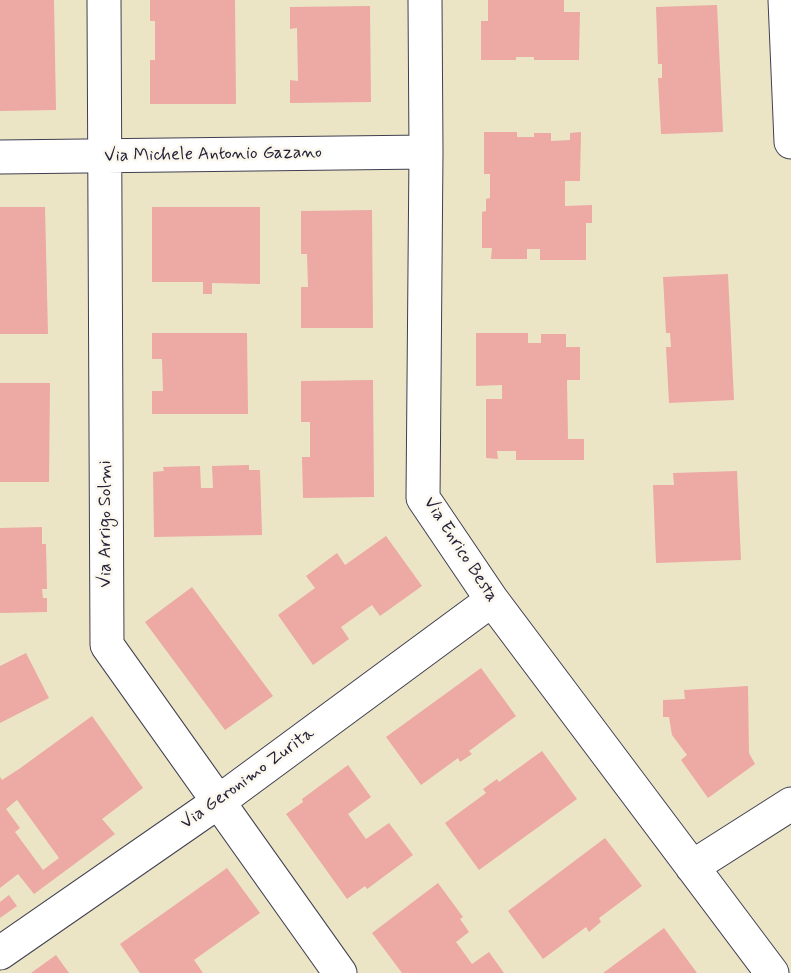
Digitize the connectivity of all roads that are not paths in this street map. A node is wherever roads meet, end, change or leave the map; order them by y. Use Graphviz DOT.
graph roads {
  1 [pos="104,0"];
  2 [pos="425,0"];
  3 [pos="785,0"];
  4 [pos="791,142"];
  5 [pos="426,152"];
  6 [pos="0,157"];
  7 [pos="104,157"];
  8 [pos="492,600"];
  9 [pos="218,802"];
  10 [pos="791,804"];
  11 [pos="692,867"];
  12 [pos="0,953"];
  13 [pos="340,973"];
  14 [pos="772,973"];
  1 -- 7 [label="street, Via Arrigo Solmi"];
  2 -- 5 [label="street, Via Enrico Besta"];
  3 -- 4 [label="street"];
  5 -- 7 [label="street, Via Michele Antonio Gazano"];
  5 -- 8 [label="street, Via Enrico Besta"];
  6 -- 7 [label="street, Via Michele Antonio Gazano"];
  7 -- 9 [label="street, Via Arrigo Solmi"];
  8 -- 9 [label="street, Via Geronimo Zurita"];
  8 -- 11 [label="street, Via Enrico Besta"];
  9 -- 12 [label="street, Via Geronimo Zurita"];
  9 -- 13 [label="street, Via Arrigo Solmi"];
  10 -- 11 [label="street"];
  11 -- 14 [label="street, Via Enrico Besta"];
}
